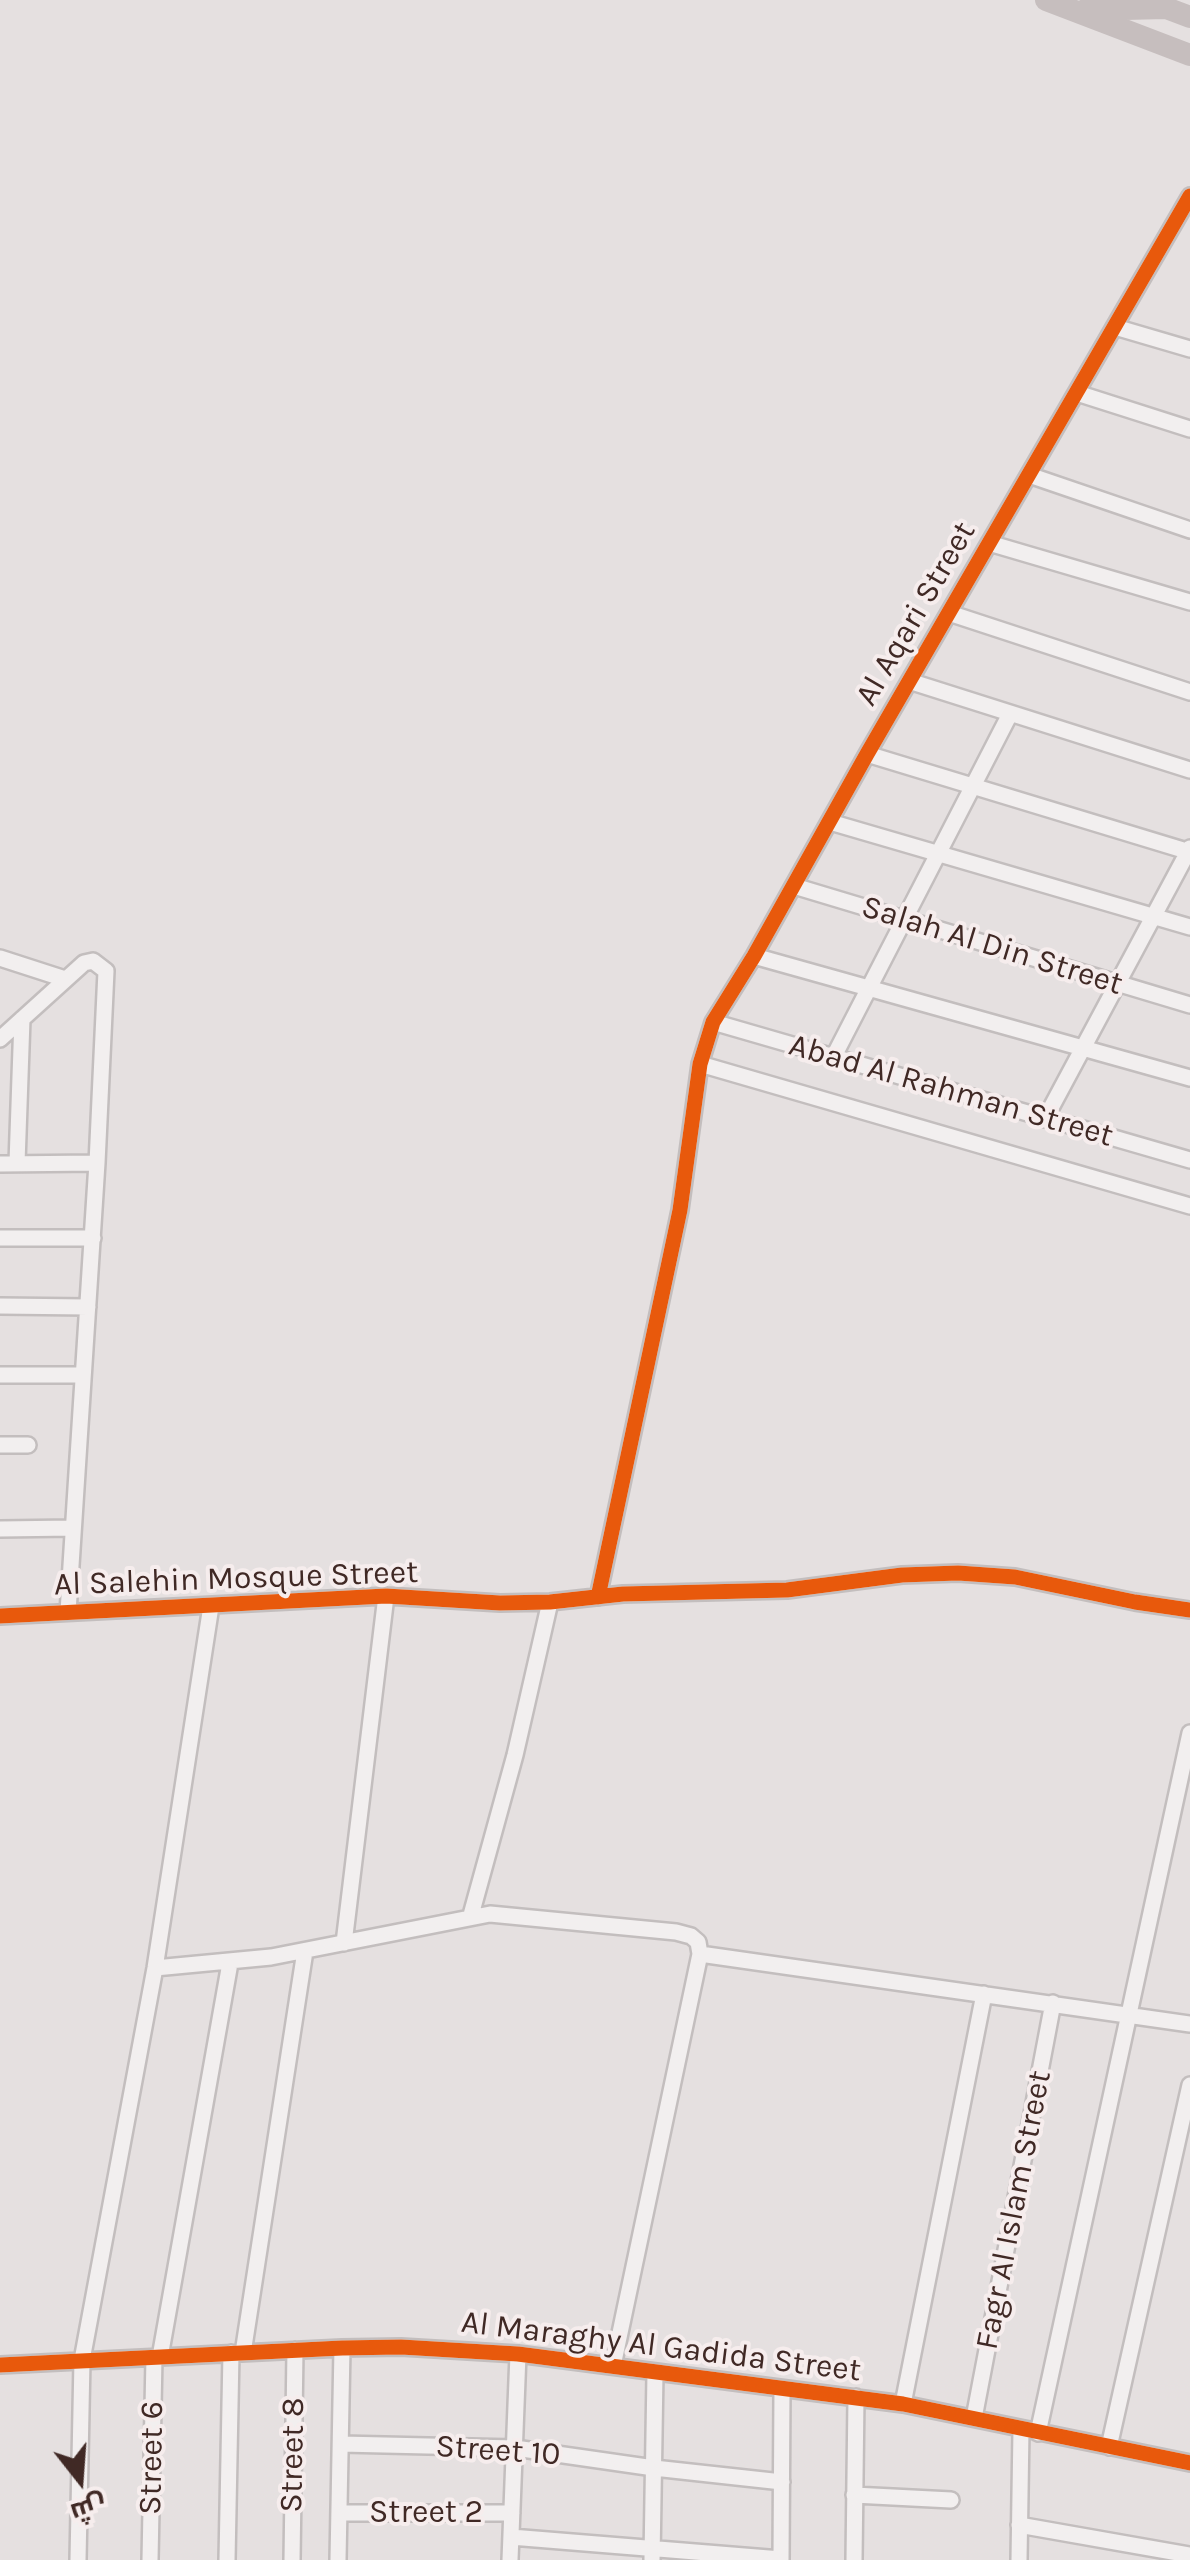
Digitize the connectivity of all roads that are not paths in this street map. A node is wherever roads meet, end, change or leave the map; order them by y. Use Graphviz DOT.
graph roads {
  1 [pos="1046,0"];
  2 [pos="1155,4"];
  3 [pos="1072,10"];
  4 [pos="1190,16"];
  5 [pos="1190,55"];
  6 [pos="1190,196"];
  7 [pos="1115,327"];
  8 [pos="1190,349"];
  9 [pos="1076,394"];
  10 [pos="1190,429"];
  11 [pos="1029,476"];
  12 [pos="1190,530"];
  13 [pos="989,543"];
  14 [pos="1190,602"];
  15 [pos="948,613"];
  16 [pos="909,681"];
  17 [pos="1190,692"];
  18 [pos="1010,714"];
  19 [pos="867,754"];
  20 [pos="1190,769"];
  21 [pos="973,786"];
  22 [pos="830,822"];
  23 [pos="1189,850"];
  24 [pos="938,854"];
  25 [pos="794,886"];
  26 [pos="1153,916"];
  27 [pos="904,920"];
  28 [pos="1190,927"];
  29 [pos="754,956"];
  30 [pos="0,958"];
  31 [pos="65,979"];
  32 [pos="1117,984"];
  33 [pos="870,988"];
  34 [pos="1190,1005"];
  35 [pos="22,1019"];
  36 [pos="713,1022"];
  37 [pos="0,1038"];
  38 [pos="1083,1048"];
  39 [pos="834,1058"];
  40 [pos="700,1064"];
  41 [pos="1190,1078"];
  42 [pos="1045,1119"];
  43 [pos="1190,1160"];
  44 [pos="97,1163"];
  45 [pos="8,1164"];
  46 [pos="1190,1206"];
  47 [pos="0,1238"];
  48 [pos="93,1238"];
  49 [pos="0,1306"];
  50 [pos="88,1307"];
  51 [pos="0,1374"];
  52 [pos="83,1375"];
  53 [pos="0,1445"];
  54 [pos="28,1445"];
  55 [pos="73,1528"];
  56 [pos="0,1529"];
  57 [pos="386,1596"];
  58 [pos="598,1597"];
  59 [pos="550,1602"];
  60 [pos="211,1606"];
  61 [pos="1190,1610"];
  62 [pos="68,1612"];
  63 [pos="0,1616"];
  64 [pos="1190,1734"];
  65 [pos="471,1916"];
  66 [pos="344,1943"];
  67 [pos="305,1951"];
  68 [pos="700,1954"];
  69 [pos="230,1963"];
  70 [pos="155,1968"];
  71 [pos="984,1994"];
  72 [pos="1053,2003"];
  73 [pos="1132,2014"];
  74 [pos="1190,2024"];
  75 [pos="1190,2085"];
  76 [pos="342,2348"];
  77 [pos="295,2350"];
  78 [pos="237,2353"];
  79 [pos="518,2354"];
  80 [pos="157,2357"];
  81 [pos="82,2360"];
  82 [pos="0,2364"];
  83 [pos="612,2366"];
  84 [pos="655,2372"];
  85 [pos="782,2389"];
  86 [pos="856,2397"];
  87 [pos="903,2404"];
  88 [pos="974,2418"];
  89 [pos="1021,2429"];
  90 [pos="1038,2434"];
  91 [pos="341,2444"];
  92 [pos="1109,2447"];
  93 [pos="514,2448"];
  94 [pos="1190,2463"];
  95 [pos="654,2468"];
  96 [pos="782,2482"];
  97 [pos="854,2495"];
  98 [pos="951,2500"];
  99 [pos="339,2512"];
  100 [pos="512,2513"];
  101 [pos="1020,2525"];
  102 [pos="511,2537"];
  103 [pos="1190,2538"];
  104 [pos="652,2555"];
  105 [pos="1189,2558"];
  106 [pos="78,2560"];
  107 [pos="150,2560"];
  108 [pos="227,2560"];
  109 [pos="292,2560"];
  110 [pos="338,2560"];
  111 [pos="510,2560"];
  112 [pos="782,2560"];
  113 [pos="854,2560"];
  114 [pos="1020,2560"];
  1 -- 3 [label="main road"];
  2 -- 3 [label="main road"];
  2 -- 4 [label="main road"];
  3 -- 5 [label="main road"];
  6 -- 7 [label="street, Al Aqari Street"];
  7 -- 8 [label="street"];
  7 -- 9 [label="street, Al Aqari Street"];
  9 -- 10 [label="street"];
  9 -- 11 [label="street, Al Aqari Street"];
  11 -- 12 [label="street"];
  11 -- 13 [label="street, Al Aqari Street"];
  13 -- 14 [label="street"];
  13 -- 15 [label="street, Al Aqari Street"];
  15 -- 16 [label="street, Al Aqari Street"];
  15 -- 17 [label="street"];
  16 -- 18 [label="street"];
  16 -- 19 [label="street, Al Aqari Street"];
  18 -- 20 [label="street"];
  18 -- 21 [label="street"];
  19 -- 21 [label="street"];
  19 -- 22 [label="street, Al Aqari Street"];
  21 -- 23 [label="street"];
  21 -- 24 [label="street"];
  22 -- 24 [label="street"];
  22 -- 25 [label="street, Al Aqari Street"];
  23 -- 26 [label="street"];
  24 -- 26 [label="street"];
  24 -- 27 [label="street"];
  25 -- 27 [label="street, Salah Al Din Street"];
  25 -- 29 [label="street, Al Aqari Street"];
  26 -- 28 [label="street"];
  26 -- 32 [label="street"];
  27 -- 32 [label="street, Salah Al Din Street"];
  27 -- 33 [label="street"];
  29 -- 33 [label="street"];
  29 -- 36 [label="street, Al Aqari Street"];
  30 -- 31 [label="street"];
  31 -- 35 [label="street"];
  31 -- 44 [label="street"];
  32 -- 34 [label="street, Salah Al Din Street"];
  32 -- 38 [label="street"];
  33 -- 38 [label="street"];
  33 -- 39 [label="street"];
  35 -- 37 [label="street"];
  35 -- 45 [label="street"];
  36 -- 39 [label="street, Abad Al Rahman Street"];
  36 -- 40 [label="street, Al Aqari Street"];
  38 -- 41 [label="street"];
  38 -- 42 [label="street"];
  39 -- 42 [label="street, Abad Al Rahman Street"];
  40 -- 46 [label="street"];
  40 -- 58 [label="street, Al Aqari Street"];
  42 -- 43 [label="street, Abad Al Rahman Street"];
  44 -- 45 [label="street"];
  44 -- 48 [label="street"];
  47 -- 48 [label="street"];
  48 -- 50 [label="street"];
  49 -- 50 [label="street"];
  50 -- 52 [label="street"];
  51 -- 52 [label="street"];
  52 -- 55 [label="street"];
  53 -- 54 [label="street"];
  55 -- 56 [label="street"];
  55 -- 62 [label="street"];
  57 -- 59 [label="street, Al Salehin Mosque Street"];
  57 -- 60 [label="street, Al Salehin Mosque Street"];
  57 -- 66 [label="street"];
  58 -- 59 [label="street, Al Salehin Mosque Street"];
  58 -- 61 [label="street, Al Salehin Mosque Street"];
  59 -- 65 [label="street"];
  60 -- 62 [label="street, Al Salehin Mosque Street"];
  60 -- 70 [label="street"];
  62 -- 63 [label="street, Al Salehin Mosque Street"];
  64 -- 73 [label="street"];
  65 -- 66 [label="street"];
  65 -- 68 [label="street"];
  66 -- 67 [label="street"];
  67 -- 69 [label="street"];
  67 -- 78 [label="street"];
  68 -- 71 [label="street"];
  68 -- 83 [label="street"];
  69 -- 70 [label="street"];
  69 -- 80 [label="street, Street 6"];
  70 -- 81 [label="street"];
  71 -- 72 [label="street"];
  71 -- 87 [label="street"];
  72 -- 73 [label="street"];
  72 -- 88 [label="street, Fagr Al Islam Street"];
  73 -- 74 [label="street"];
  73 -- 90 [label="street"];
  75 -- 92 [label="street"];
  76 -- 77 [label="street, Al Maraghy Al Gadida Street"];
  76 -- 79 [label="street, Al Maraghy Al Gadida Street"];
  76 -- 91 [label="street"];
  77 -- 78 [label="street, Al Maraghy Al Gadida Street"];
  77 -- 109 [label="street, Street 8"];
  78 -- 80 [label="street, Al Maraghy Al Gadida Street"];
  78 -- 108 [label="street"];
  79 -- 83 [label="street, Al Maraghy Al Gadida Street"];
  79 -- 93 [label="street"];
  80 -- 81 [label="street, Al Maraghy Al Gadida Street"];
  80 -- 107 [label="street, Street 6"];
  81 -- 82 [label="street, Al Maraghy Al Gadida Street"];
  81 -- 106 [label="street"];
  83 -- 84 [label="street, Al Maraghy Al Gadida Street"];
  84 -- 85 [label="street, Al Maraghy Al Gadida Street"];
  84 -- 95 [label="street"];
  85 -- 86 [label="street, Al Maraghy Al Gadida Street"];
  85 -- 96 [label="street"];
  86 -- 87 [label="street, Al Maraghy Al Gadida Street"];
  86 -- 97 [label="street"];
  87 -- 88 [label="street, Al Maraghy Al Gadida Street"];
  88 -- 89 [label="street, Al Maraghy Al Gadida Street"];
  89 -- 90 [label="street, Al Maraghy Al Gadida Street"];
  89 -- 101 [label="street"];
  90 -- 92 [label="street, Al Maraghy Al Gadida Street"];
  91 -- 93 [label="street, Street 10"];
  91 -- 99 [label="street"];
  92 -- 94 [label="street, Al Maraghy Al Gadida Street"];
  93 -- 95 [label="street, Street 10"];
  93 -- 100 [label="street"];
  95 -- 96 [label="street, Street 10"];
  95 -- 104 [label="street"];
  96 -- 112 [label="street"];
  97 -- 98 [label="street"];
  97 -- 113 [label="street"];
  99 -- 100 [label="street, Street 2"];
  99 -- 110 [label="street"];
  100 -- 102 [label="street"];
  101 -- 105 [label="street"];
  101 -- 114 [label="street"];
  102 -- 104 [label="street"];
  102 -- 111 [label="street"];
  103 -- 105 [label="street"];
  104 -- 112 [label="street"];
}
